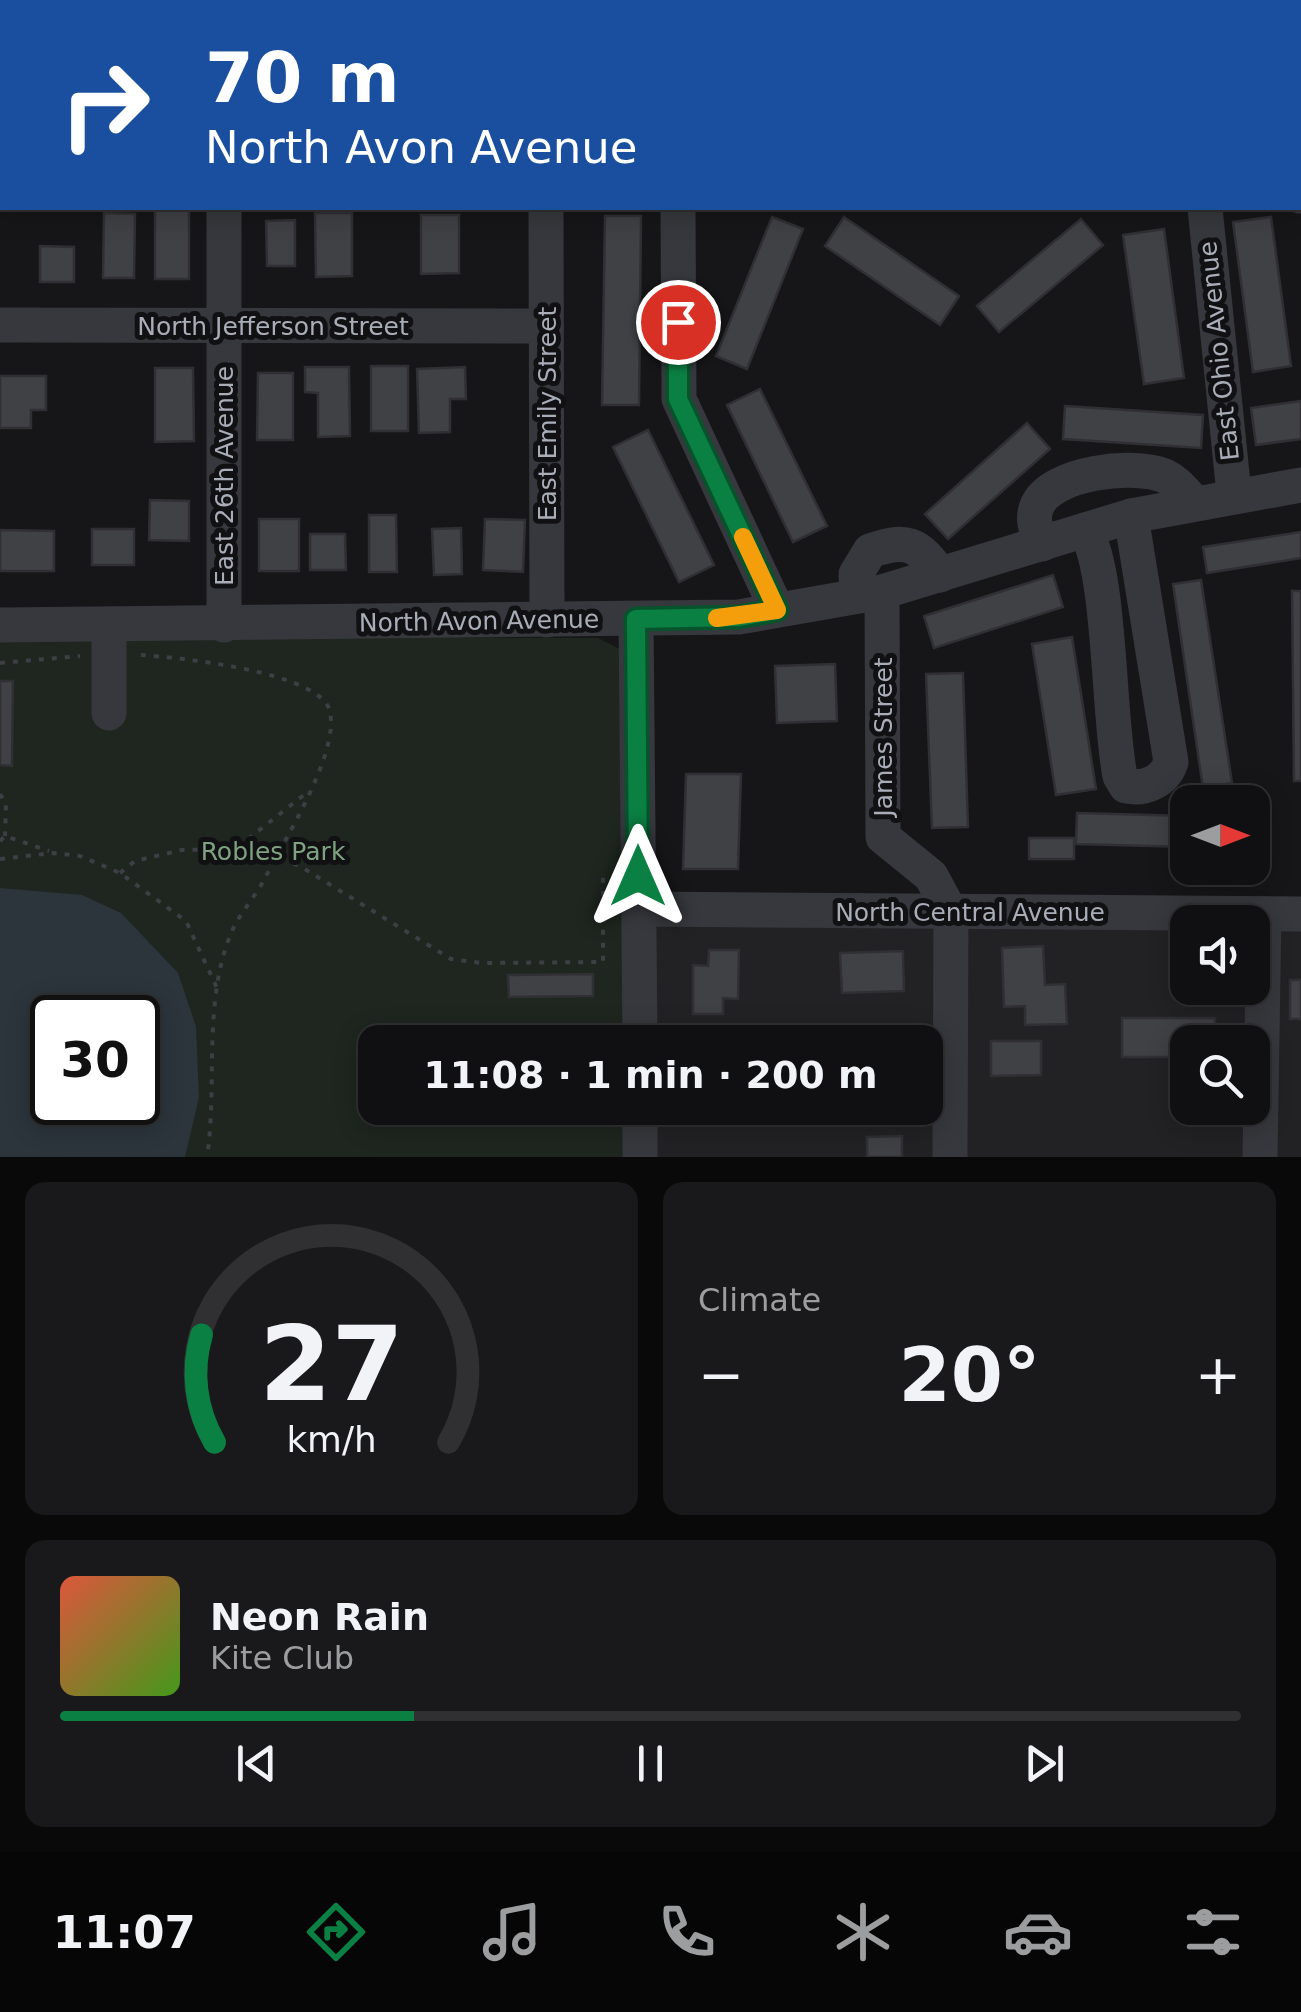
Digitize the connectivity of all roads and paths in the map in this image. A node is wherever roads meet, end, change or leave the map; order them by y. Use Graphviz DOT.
graph roads {
  1 [pos="224,210"];
  2 [pos="546,210"];
  3 [pos="678,210"];
  4 [pos="1205,210"];
  5 [pos="224,325"];
  6 [pos="0,326"];
  7 [pos="546,326"];
  8 [pos="1301,484"];
  9 [pos="1234,494"];
  10 [pos="1194,502"];
  11 [pos="1132,516"];
  12 [pos="1086,530"];
  13 [pos="1042,544"];
  14 [pos="1138,568"];
  15 [pos="1098,578"];
  16 [pos="870,594"];
  17 [pos="777,610"];
  18 [pos="636,619"];
  19 [pos="547,620"];
  20 [pos="0,625"];
  21 [pos="109,625"];
  22 [pos="224,625"];
  23 [pos="86,655"];
  24 [pos="131,655"];
  25 [pos="0,663"];
  26 [pos="110,713"];
  27 [pos="308,791"];
  28 [pos="0,794"];
  29 [pos="5,836"];
  30 [pos="0,841"];
  31 [pos="238,847"];
  32 [pos="53,853"];
  33 [pos="276,856"];
  34 [pos="0,860"];
  35 [pos="120,873"];
  36 [pos="638,892"];
  37 [pos="951,913"];
  38 [pos="1170,914"];
  39 [pos="1270,914"];
  40 [pos="1301,914"];
  41 [pos="218,992"];
  42 [pos="1263,1005"];
  43 [pos="640,1025"];
  44 [pos="640,1125"];
  45 [pos="208,1157"];
  46 [pos="640,1157"];
  47 [pos="950,1157"];
  48 [pos="1260,1157"];
  1 -- 5 [label="street, East 26th Avenue"];
  2 -- 7 [label="street, East Emily Street"];
  3 -- 17 [label="street"];
  4 -- 9 [label="street, East Ohio Avenue"];
  5 -- 6 [label="street, North Jefferson Street"];
  5 -- 7 [label="street, North Jefferson Street"];
  5 -- 22 [label="street, East 26th Avenue"];
  7 -- 19 [label="street, East Emily Street"];
  8 -- 9 [label="street, North Avon Avenue"];
  9 -- 10 [label="street, North Avon Avenue"];
  10 -- 11 [label="street, North Avon Avenue"];
  10 -- 13 [label="street"];
  11 -- 12 [label="street, North Avon Avenue"];
  11 -- 14 [label="street"];
  12 -- 13 [label="street, North Avon Avenue"];
  12 -- 15 [label="street"];
  13 -- 16 [label="street, North Avon Avenue"];
  14 -- 15 [label="street"];
  14 -- 15 [label="street"];
  16 -- 17 [label="street, North Avon Avenue"];
  16 -- 37 [label="street, James Street"];
  17 -- 18 [label="street, North Avon Avenue"];
  18 -- 19 [label="street, North Avon Avenue"];
  18 -- 36 [label="street"];
  19 -- 22 [label="street, North Avon Avenue"];
  20 -- 21 [label="street, North Avon Avenue"];
  21 -- 22 [label="street, North Avon Avenue"];
  21 -- 26 [label="street"];
  23 -- 25 [label="path"];
  24 -- 27 [label="path"];
  27 -- 31 [label="path"];
  27 -- 33 [label="path"];
  28 -- 29 [label="path"];
  29 -- 30 [label="path"];
  29 -- 32 [label="path"];
  31 -- 33 [label="path"];
  31 -- 35 [label="path"];
  32 -- 34 [label="path"];
  32 -- 35 [label="path"];
  33 -- 36 [label="path"];
  33 -- 41 [label="path"];
  35 -- 41 [label="path"];
  36 -- 37 [label="street, North Central Avenue"];
  36 -- 43 [label="street"];
  37 -- 38 [label="street, North Central Avenue"];
  37 -- 47 [label="street"];
  39 -- 40 [label="street, North Central Avenue"];
  41 -- 45 [label="path"];
  42 -- 48 [label="street"];
  44 -- 46 [label="street"];
}
